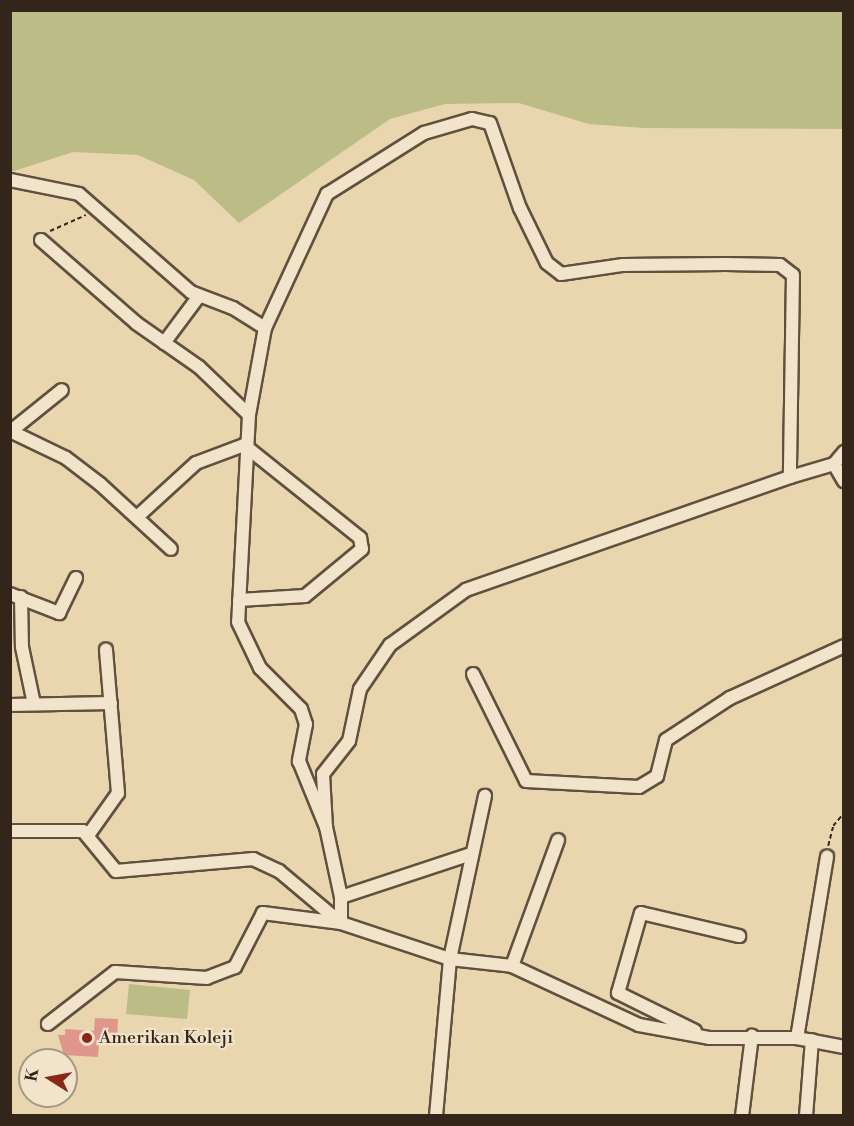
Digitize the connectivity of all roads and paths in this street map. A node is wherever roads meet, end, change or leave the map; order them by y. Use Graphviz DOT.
graph roads {
  1 [pos="10,180"];
  2 [pos="101,212"];
  3 [pos="41,240"];
  4 [pos="199,296"];
  5 [pos="265,328"];
  6 [pos="164,343"];
  7 [pos="62,390"];
  8 [pos="249,415"];
  9 [pos="11,431"];
  10 [pos="244,445"];
  11 [pos="843,452"];
  12 [pos="834,464"];
  13 [pos="790,477"];
  14 [pos="843,481"];
  15 [pos="137,517"];
  16 [pos="171,549"];
  17 [pos="76,578"];
  18 [pos="16,596"];
  19 [pos="238,600"];
  20 [pos="843,646"];
  21 [pos="106,650"];
  22 [pos="473,674"];
  23 [pos="111,703"];
  24 [pos="34,704"];
  25 [pos="10,705"];
  26 [pos="485,796"];
  27 [pos="843,813"];
  28 [pos="326,827"];
  29 [pos="10,831"];
  30 [pos="89,834"];
  31 [pos="558,840"];
  32 [pos="471,854"];
  33 [pos="827,856"];
  34 [pos="341,897"];
  35 [pos="341,923"];
  36 [pos="739,936"];
  37 [pos="450,959"];
  38 [pos="512,966"];
  39 [pos="48,1024"];
  40 [pos="752,1036"];
  41 [pos="709,1038"];
  42 [pos="797,1038"];
  43 [pos="812,1040"];
  44 [pos="843,1047"];
  45 [pos="436,1116"];
  46 [pos="742,1116"];
  47 [pos="806,1116"];
  1 -- 2 [label="street"];
  2 -- 3 [label="path"];
  2 -- 4 [label="street"];
  3 -- 6 [label="street"];
  4 -- 5 [label="street"];
  4 -- 6 [label="street"];
  5 -- 8 [label="street"];
  5 -- 13 [label="street"];
  6 -- 8 [label="street"];
  7 -- 9 [label="street"];
  8 -- 10 [label="street"];
  9 -- 15 [label="street"];
  10 -- 15 [label="street"];
  10 -- 19 [label="street"];
  10 -- 19 [label="street"];
  11 -- 12 [label="street"];
  12 -- 13 [label="street"];
  12 -- 14 [label="street"];
  13 -- 28 [label="street"];
  15 -- 16 [label="street"];
  17 -- 18 [label="street"];
  18 -- 24 [label="street"];
  19 -- 28 [label="street"];
  20 -- 22 [label="street"];
  21 -- 23 [label="street"];
  23 -- 24 [label="street"];
  23 -- 30 [label="street"];
  24 -- 25 [label="street"];
  26 -- 32 [label="street"];
  27 -- 33 [label="path"];
  28 -- 34 [label="street"];
  29 -- 30 [label="street"];
  30 -- 35 [label="street"];
  31 -- 38 [label="street"];
  32 -- 34 [label="street"];
  32 -- 37 [label="street"];
  33 -- 42 [label="street"];
  34 -- 35 [label="street"];
  35 -- 37 [label="street"];
  35 -- 39 [label="street"];
  36 -- 41 [label="street"];
  37 -- 38 [label="street"];
  37 -- 45 [label="street"];
  38 -- 41 [label="street"];
  40 -- 41 [label="street"];
  40 -- 42 [label="street"];
  40 -- 46 [label="street"];
  42 -- 43 [label="street"];
  43 -- 44 [label="street"];
  43 -- 47 [label="street"];
}
